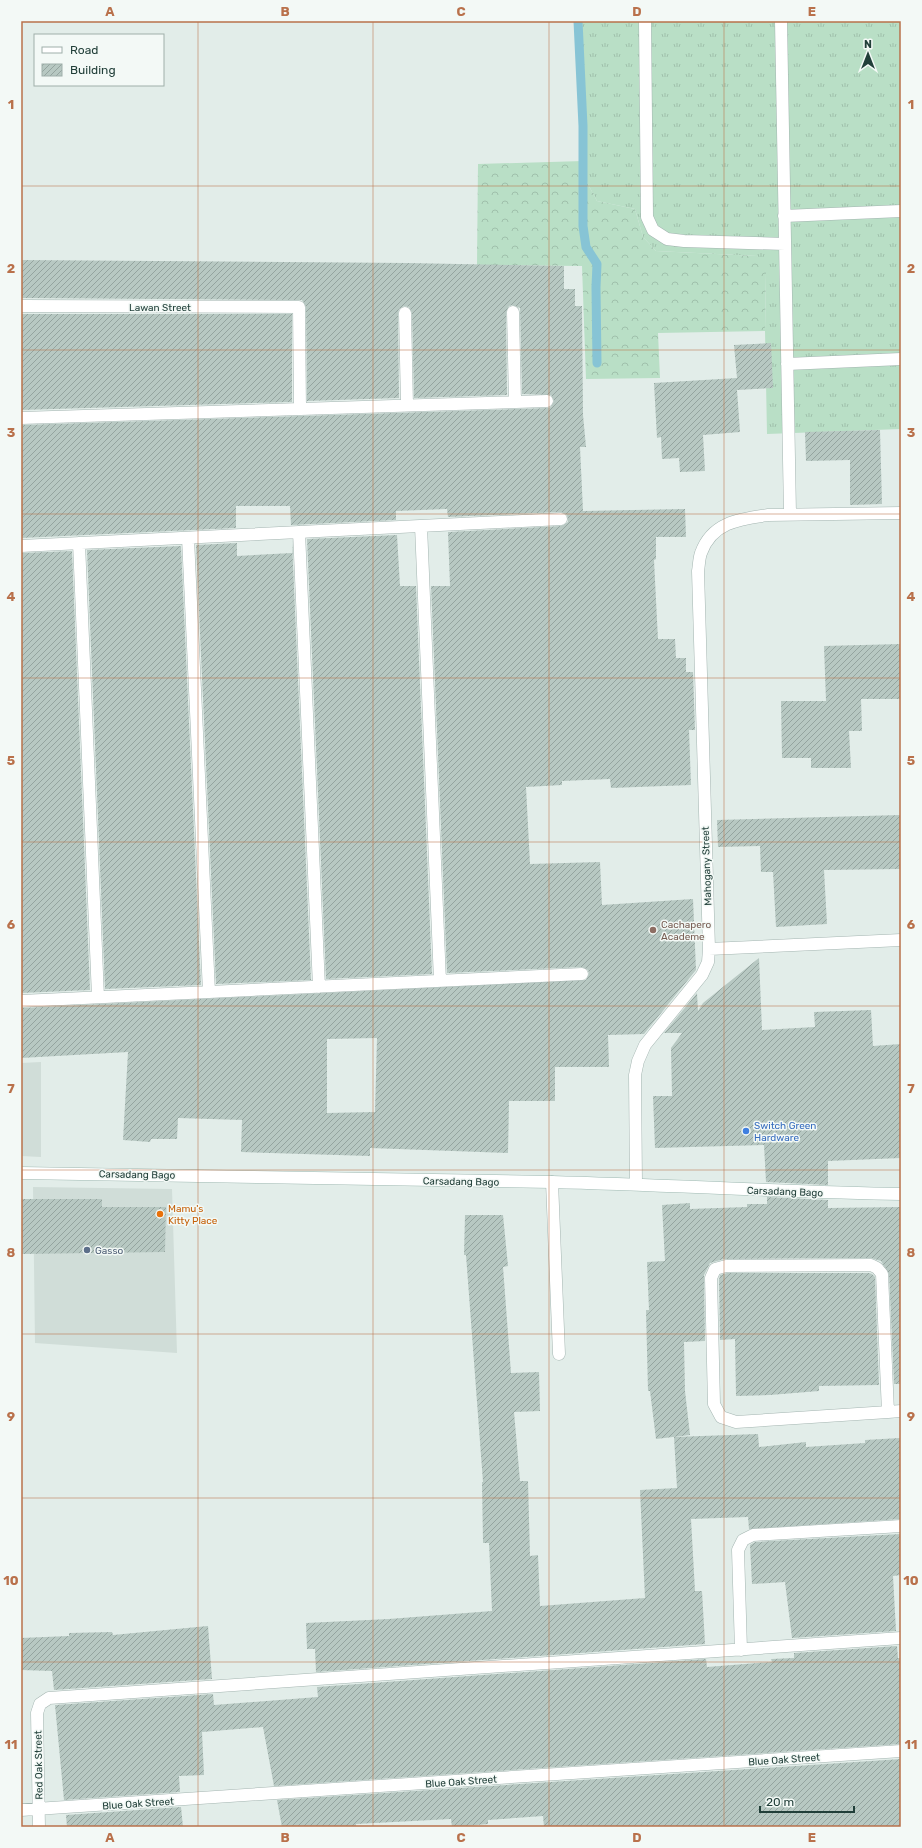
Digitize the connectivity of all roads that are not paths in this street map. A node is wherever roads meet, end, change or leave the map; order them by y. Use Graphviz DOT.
graph roads {
  1 [pos="645,21"];
  2 [pos="781,21"];
  3 [pos="901,211"];
  4 [pos="784,216"];
  5 [pos="785,244"];
  6 [pos="21,306"];
  7 [pos="513,312"];
  8 [pos="405,313"];
  9 [pos="901,359"];
  10 [pos="787,364"];
  11 [pos="547,401"];
  12 [pos="515,402"];
  13 [pos="407,405"];
  14 [pos="300,409"];
  15 [pos="21,418"];
  16 [pos="901,513"];
  17 [pos="790,514"];
  18 [pos="561,519"];
  19 [pos="421,526"];
  20 [pos="299,532"];
  21 [pos="188,538"];
  22 [pos="79,543"];
  23 [pos="21,546"];
  24 [pos="901,940"];
  25 [pos="708,949"];
  26 [pos="582,974"];
  27 [pos="440,981"];
  28 [pos="319,987"];
  29 [pos="209,992"];
  30 [pos="98,997"];
  31 [pos="21,1001"];
  32 [pos="21,1173"];
  33 [pos="552,1182"];
  34 [pos="636,1184"];
  35 [pos="901,1194"];
  36 [pos="559,1354"];
  37 [pos="901,1411"];
  38 [pos="888,1412"];
  39 [pos="901,1526"];
  40 [pos="901,1638"];
  41 [pos="740,1650"];
  42 [pos="901,1751"];
  43 [pos="21,1810"];
  44 [pos="38,1810"];
  45 [pos="39,1827"];
  1 -- 5 [label="street"];
  2 -- 4 [label="street"];
  3 -- 4 [label="street"];
  4 -- 5 [label="street"];
  5 -- 10 [label="street"];
  6 -- 14 [label="street, Lawan Street"];
  7 -- 12 [label="street"];
  8 -- 13 [label="street"];
  9 -- 10 [label="street"];
  10 -- 17 [label="street"];
  11 -- 12 [label="street"];
  12 -- 13 [label="street"];
  13 -- 14 [label="street"];
  14 -- 15 [label="street"];
  16 -- 17 [label="street, Mahogany Street"];
  17 -- 25 [label="street, Mahogany Street"];
  18 -- 19 [label="street"];
  19 -- 20 [label="street"];
  19 -- 27 [label="street"];
  20 -- 21 [label="street"];
  20 -- 28 [label="street"];
  21 -- 22 [label="street"];
  21 -- 29 [label="street"];
  22 -- 23 [label="street"];
  22 -- 30 [label="street"];
  24 -- 25 [label="street"];
  25 -- 34 [label="street, Mahogany Street"];
  26 -- 27 [label="street"];
  27 -- 28 [label="street"];
  28 -- 29 [label="street"];
  29 -- 30 [label="street"];
  30 -- 31 [label="street"];
  32 -- 33 [label="street, Carsadang Bago"];
  33 -- 34 [label="street, Carsadang Bago"];
  33 -- 36 [label="street"];
  34 -- 35 [label="street, Carsadang Bago"];
  37 -- 38 [label="street"];
  38 -- 38 [label="street"];
  39 -- 41 [label="street"];
  40 -- 41 [label="street"];
  41 -- 44 [label="street, Red Oak Street"];
  42 -- 44 [label="street, Blue Oak Street"];
  43 -- 44 [label="street, Blue Oak Street"];
  44 -- 45 [label="street, Red Oak Street"];
}
